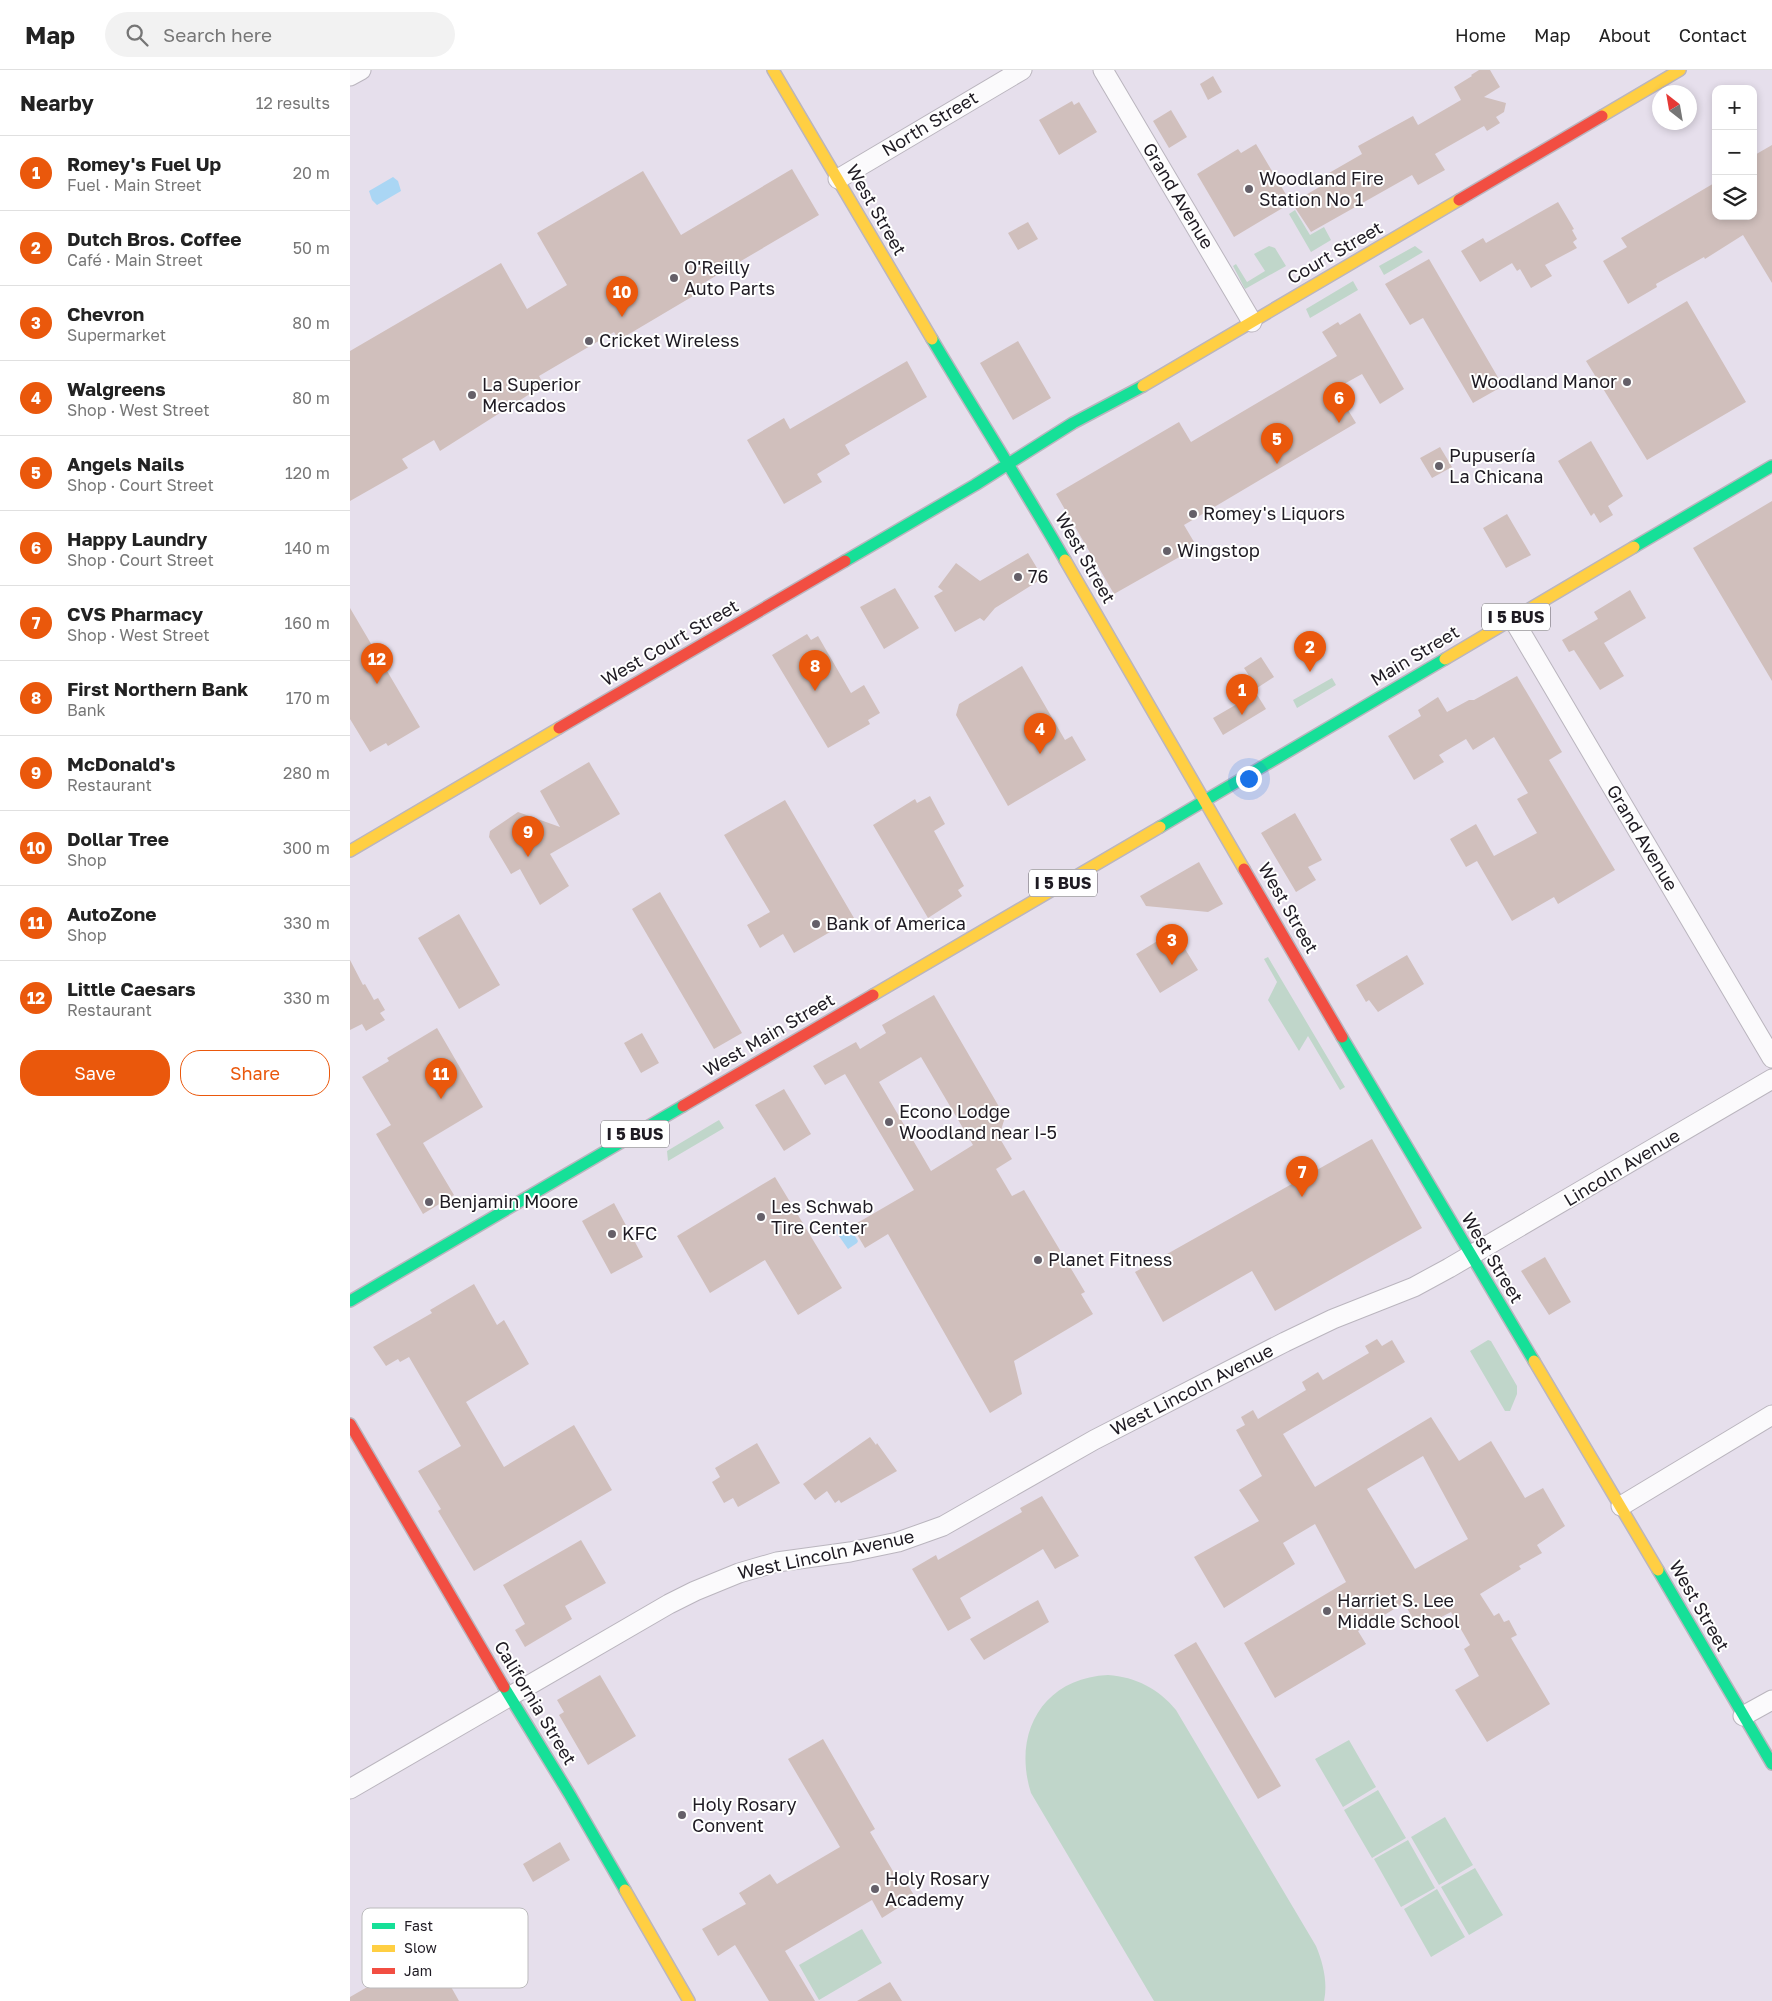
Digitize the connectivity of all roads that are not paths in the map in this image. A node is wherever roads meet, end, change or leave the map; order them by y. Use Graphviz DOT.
graph roads {
  1 [pos="361,70"];
  2 [pos="774,70"];
  3 [pos="1022,70"];
  4 [pos="1103,70"];
  5 [pos="1680,70"];
  6 [pos="350,76"];
  7 [pos="838,179"];
  8 [pos="1252,322"];
  9 [pos="1008,464"];
  10 [pos="1772,466"];
  11 [pos="1513,619"];
  12 [pos="1206,800"];
  13 [pos="350,851"];
  14 [pos="1772,1058"];
  15 [pos="1772,1079"];
  16 [pos="1471,1256"];
  17 [pos="350,1301"];
  18 [pos="1772,1416"];
  19 [pos="350,1424"];
  20 [pos="1621,1506"];
  21 [pos="510,1696"];
  22 [pos="1772,1700"];
  23 [pos="1743,1716"];
  24 [pos="1772,1764"];
  25 [pos="350,1789"];
  26 [pos="689,2001"];
  1 -- 6 [label="street"];
  2 -- 7 [label="main road, West Street"];
  3 -- 7 [label="street, North Street"];
  4 -- 8 [label="street, Grand Avenue"];
  5 -- 8 [label="main road, Court Street"];
  7 -- 9 [label="main road, West Street"];
  8 -- 9 [label="main road, Court Street"];
  9 -- 12 [label="main road, West Street"];
  9 -- 13 [label="main road, West Court Street"];
  10 -- 11 [label="main road, Main Street / I 5 BUS"];
  11 -- 12 [label="main road, Main Street / I 5 BUS"];
  11 -- 14 [label="street, Grand Avenue"];
  12 -- 16 [label="main road, West Street"];
  12 -- 17 [label="main road, West Main Street / I 5 BUS"];
  15 -- 16 [label="street, Lincoln Avenue"];
  16 -- 20 [label="main road, West Street"];
  16 -- 21 [label="street, West Lincoln Avenue"];
  18 -- 20 [label="street"];
  19 -- 21 [label="main road, California Street"];
  20 -- 23 [label="main road, West Street"];
  21 -- 25 [label="street, West Lincoln Avenue"];
  21 -- 26 [label="main road, California Street"];
  22 -- 23 [label="street"];
  23 -- 24 [label="main road, West Street"];
}
